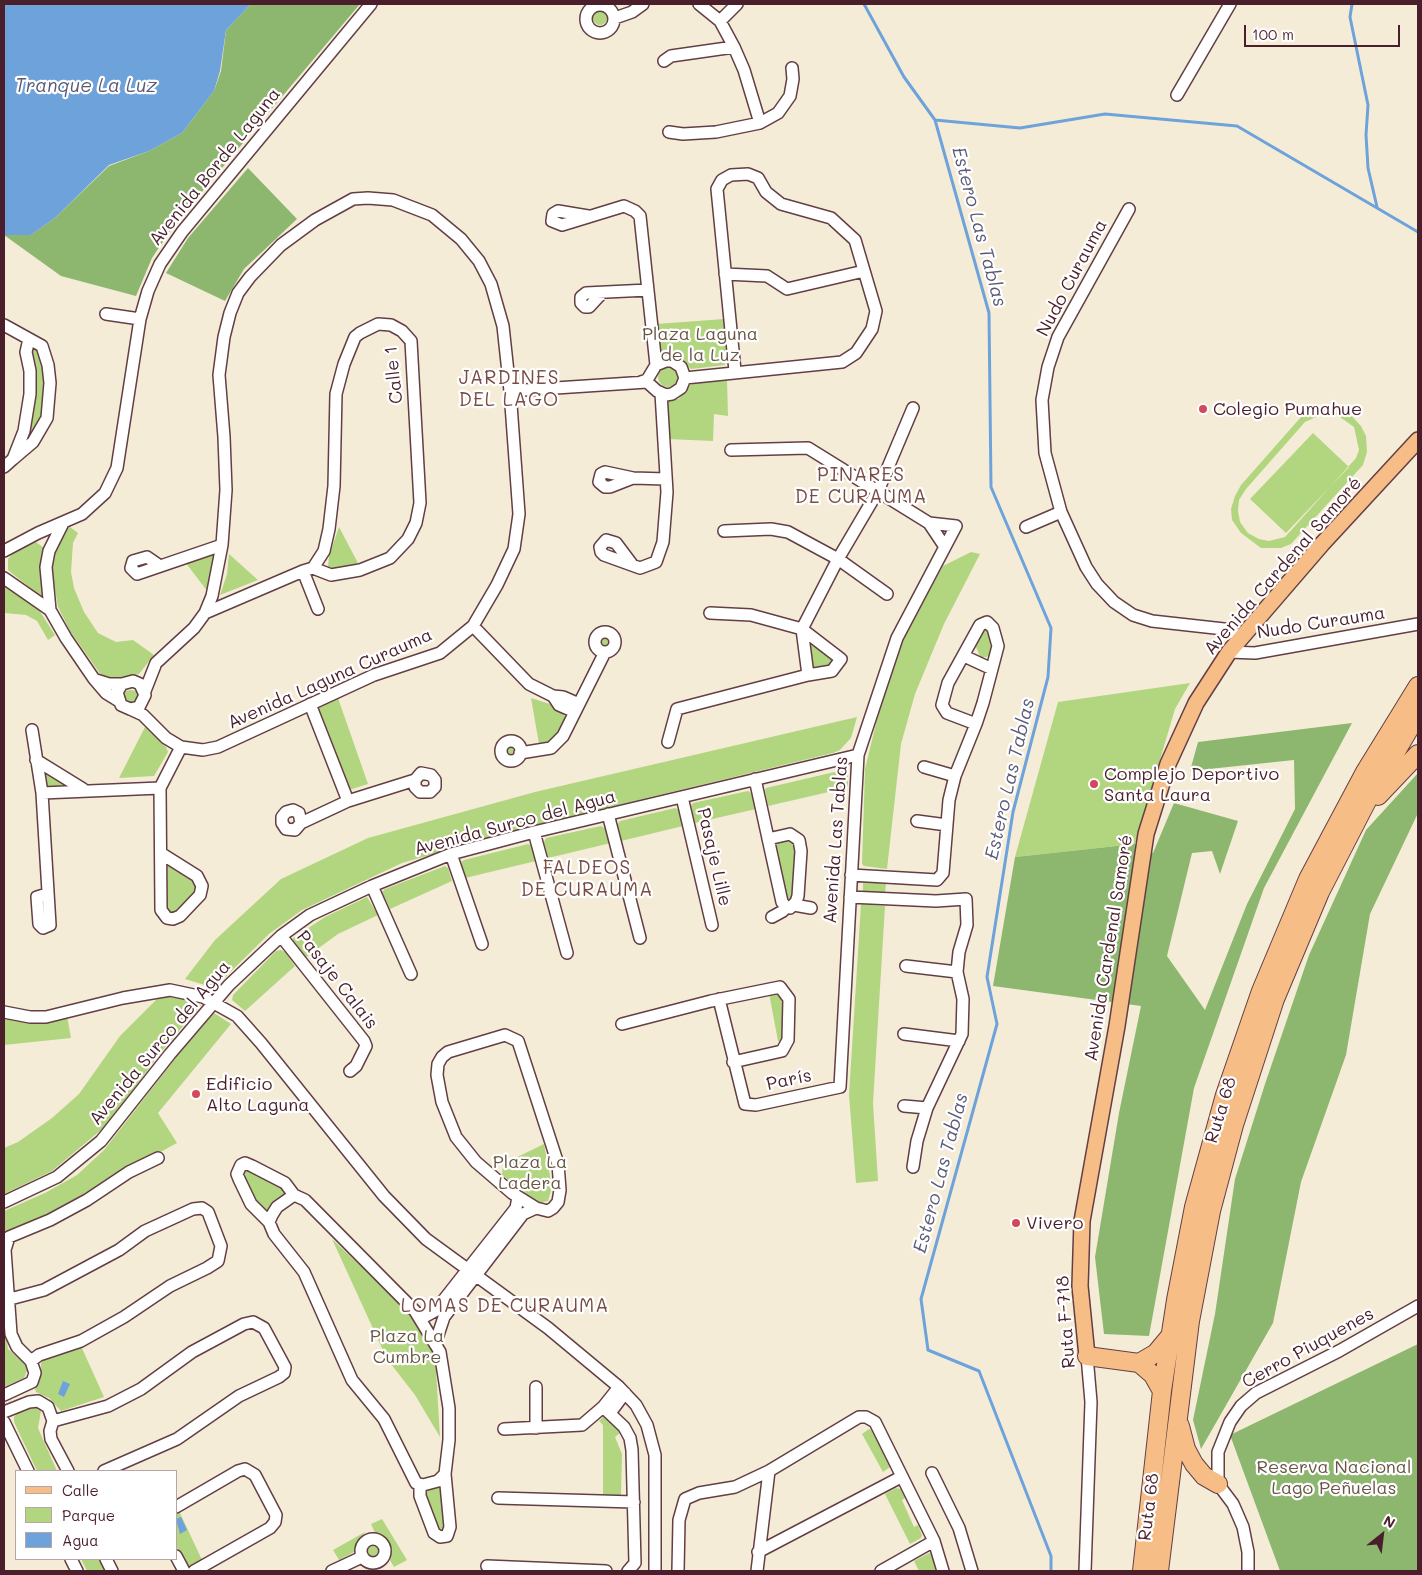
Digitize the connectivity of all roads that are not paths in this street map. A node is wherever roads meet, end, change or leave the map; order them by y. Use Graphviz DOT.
graph roads {
  1 [pos="372,4"];
  2 [pos="643,4"];
  3 [pos="699,4"];
  4 [pos="737,4"];
  5 [pos="1230,4"];
  6 [pos="615,18"];
  7 [pos="720,21"];
  8 [pos="734,47"];
  9 [pos="664,61"];
  10 [pos="792,68"];
  11 [pos="1177,95"];
  12 [pos="760,123"];
  13 [pos="669,132"];
  14 [pos="1129,209"];
  15 [pos="588,216"];
  16 [pos="864,271"];
  17 [pos="726,274"];
  18 [pos="648,290"];
  19 [pos="602,293"];
  20 [pos="106,314"];
  21 [pos="140,319"];
  22 [pos="4,325"];
  23 [pos="29,339"];
  24 [pos="656,365"];
  25 [pos="735,371"];
  26 [pos="685,378"];
  27 [pos="641,382"];
  28 [pos="510,391"];
  29 [pos="661,393"];
  30 [pos="913,408"];
  31 [pos="1418,440"];
  32 [pos="731,450"];
  33 [pos="8,463"];
  34 [pos="633,478"];
  35 [pos="666,479"];
  36 [pos="878,491"];
  37 [pos="1061,512"];
  38 [pos="929,522"];
  39 [pos="63,523"];
  40 [pos="1026,527"];
  41 [pos="724,531"];
  42 [pos="38,532"];
  43 [pos="222,545"];
  44 [pos="944,547"];
  45 [pos="4,551"];
  46 [pos="48,551"];
  47 [pos="838,559"];
  48 [pos="631,564"];
  49 [pos="160,566"];
  50 [pos="308,569"];
  51 [pos="4,576"];
  52 [pos="887,594"];
  53 [pos="318,609"];
  54 [pos="50,610"];
  55 [pos="205,613"];
  56 [pos="710,613"];
  57 [pos="1416,622"];
  58 [pos="473,626"];
  59 [pos="802,629"];
  60 [pos="1242,637"];
  61 [pos="605,652"];
  62 [pos="1230,652"];
  63 [pos="964,656"];
  64 [pos="153,669"];
  65 [pos="992,669"];
  66 [pos="808,675"];
  67 [pos="94,679"];
  68 [pos="136,682"];
  69 [pos="122,684"];
  70 [pos="1418,686"];
  71 [pos="144,695"];
  72 [pos="119,701"];
  73 [pos="310,704"];
  74 [pos="577,708"];
  75 [pos="130,709"];
  76 [pos="1418,714"];
  77 [pos="976,724"];
  78 [pos="32,730"];
  79 [pos="166,738"];
  80 [pos="668,742"];
  81 [pos="182,747"];
  82 [pos="520,753"];
  83 [pos="1418,754"];
  84 [pos="858,755"];
  85 [pos="36,760"];
  86 [pos="924,767"];
  87 [pos="955,776"];
  88 [pos="755,779"];
  89 [pos="415,780"];
  90 [pos="160,788"];
  91 [pos="83,789"];
  92 [pos="42,793"];
  93 [pos="682,796"];
  94 [pos="348,801"];
  95 [pos="608,814"];
  96 [pos="917,821"];
  97 [pos="301,823"];
  98 [pos="947,824"];
  99 [pos="534,832"];
  100 [pos="1350,832"];
  101 [pos="768,838"];
  102 [pos="162,854"];
  103 [pos="451,854"];
  104 [pos="851,875"];
  105 [pos="372,886"];
  106 [pos="47,894"];
  107 [pos="850,897"];
  108 [pos="790,906"];
  109 [pos="811,908"];
  110 [pos="772,917"];
  111 [pos="712,925"];
  112 [pos="281,936"];
  113 [pos="640,938"];
  114 [pos="482,944"];
  115 [pos="567,954"];
  116 [pos="906,966"];
  117 [pos="957,972"];
  118 [pos="411,974"];
  119 [pos="719,999"];
  120 [pos="214,1002"];
  121 [pos="4,1012"];
  122 [pos="622,1024"];
  123 [pos="904,1034"];
  124 [pos="959,1041"];
  125 [pos="733,1062"];
  126 [pos="350,1071"];
  127 [pos="1107,1073"];
  128 [pos="840,1087"];
  129 [pos="904,1106"];
  130 [pos="927,1108"];
  131 [pos="158,1158"];
  132 [pos="913,1167"];
  133 [pos="294,1195"];
  134 [pos="518,1198"];
  135 [pos="4,1202"];
  136 [pos="536,1208"];
  137 [pos="269,1222"];
  138 [pos="502,1234"];
  139 [pos="473,1272"];
  140 [pos="456,1294"];
  141 [pos="10,1299"];
  142 [pos="1418,1306"];
  143 [pos="418,1315"];
  144 [pos="1171,1335"];
  145 [pos="435,1344"];
  146 [pos="1087,1356"];
  147 [pos="31,1361"];
  148 [pos="1139,1363"];
  149 [pos="536,1387"];
  150 [pos="622,1390"];
  151 [pos="1162,1391"];
  152 [pos="4,1395"];
  153 [pos="607,1410"];
  154 [pos="4,1412"];
  155 [pos="1177,1416"];
  156 [pos="54,1421"];
  157 [pos="4,1422"];
  158 [pos="536,1428"];
  159 [pos="504,1429"];
  160 [pos="28,1470"];
  161 [pos="67,1470"];
  162 [pos="106,1470"];
  163 [pos="769,1471"];
  164 [pos="932,1473"];
  165 [pos="445,1474"];
  166 [pos="901,1477"];
  167 [pos="1218,1484"];
  168 [pos="420,1485"];
  169 [pos="498,1498"];
  170 [pos="634,1502"];
  171 [pos="178,1506"];
  172 [pos="934,1541"];
  173 [pos="758,1552"];
  174 [pos="362,1557"];
  175 [pos="178,1560"];
  176 [pos="487,1566"];
  177 [pos="184,1571"];
  178 [pos="194,1571"];
  179 [pos="332,1571"];
  180 [pos="606,1571"];
  181 [pos="628,1571"];
  182 [pos="654,1571"];
  183 [pos="678,1571"];
  184 [pos="757,1571"];
  185 [pos="881,1571"];
  186 [pos="943,1571"];
  187 [pos="972,1571"];
  188 [pos="1085,1571"];
  189 [pos="1142,1571"];
  190 [pos="1159,1571"];
  191 [pos="1248,1571"];
  1 -- 21 [label="street, Avenida Borde Laguna"];
  2 -- 6 [label="street"];
  3 -- 7 [label="street"];
  4 -- 7 [label="street"];
  5 -- 11 [label="street"];
  7 -- 8 [label="street"];
  8 -- 9 [label="street"];
  8 -- 12 [label="street"];
  10 -- 12 [label="street"];
  12 -- 13 [label="street"];
  14 -- 37 [label="street, Nudo Curauma"];
  15 -- 18 [label="street"];
  16 -- 17 [label="street"];
  16 -- 17 [label="street"];
  16 -- 25 [label="street"];
  17 -- 25 [label="street"];
  18 -- 19 [label="street"];
  18 -- 24 [label="street"];
  20 -- 21 [label="street"];
  21 -- 39 [label="street, Avenida Borde Laguna"];
  22 -- 23 [label="street"];
  23 -- 33 [label="street"];
  23 -- 33 [label="street"];
  24 -- 26 [label="street"];
  24 -- 27 [label="street"];
  25 -- 26 [label="street"];
  26 -- 29 [label="street"];
  27 -- 28 [label="street"];
  27 -- 29 [label="street"];
  28 -- 43 [label="street, Avenida Laguna Curauma"];
  28 -- 58 [label="street, Avenida Laguna Curauma"];
  29 -- 35 [label="street"];
  30 -- 36 [label="street"];
  31 -- 60 [label="main road, Avenida Cardenal Samoré"];
  32 -- 36 [label="street"];
  34 -- 35 [label="street"];
  35 -- 48 [label="street"];
  36 -- 38 [label="street"];
  36 -- 47 [label="street"];
  37 -- 40 [label="street"];
  37 -- 60 [label="street, Nudo Curauma"];
  38 -- 44 [label="street"];
  38 -- 44 [label="street, Avenida Las Tablas"];
  39 -- 42 [label="street, Avenida Borde Laguna"];
  39 -- 46 [label="street, Avenida Laguna Curauma"];
  41 -- 47 [label="street"];
  42 -- 45 [label="street, Avenida Borde Laguna"];
  42 -- 46 [label="street"];
  43 -- 49 [label="street"];
  43 -- 55 [label="street, Avenida Laguna Curauma"];
  44 -- 84 [label="street, Avenida Las Tablas"];
  46 -- 54 [label="street, Avenida Laguna Curauma"];
  47 -- 52 [label="street"];
  47 -- 59 [label="street"];
  50 -- 50 [label="street, Calle 1"];
  50 -- 53 [label="street"];
  50 -- 55 [label="street"];
  51 -- 54 [label="street, Avenida Laguna Curauma"];
  54 -- 67 [label="street, Avenida Laguna Curauma"];
  55 -- 64 [label="street, Avenida Laguna Curauma"];
  56 -- 59 [label="street"];
  57 -- 62 [label="street, Nudo Curauma"];
  58 -- 73 [label="street, Avenida Laguna Curauma"];
  58 -- 74 [label="street"];
  59 -- 66 [label="street"];
  59 -- 66 [label="street"];
  60 -- 62 [label="main road, Avenida Cardenal Samoré"];
  61 -- 74 [label="street"];
  62 -- 127 [label="main road, Avenida Cardenal Samoré"];
  63 -- 65 [label="street"];
  63 -- 65 [label="street"];
  63 -- 77 [label="street"];
  64 -- 68 [label="street, Avenida Laguna Curauma"];
  64 -- 71 [label="street, Avenida Laguna Curauma"];
  65 -- 77 [label="street"];
  66 -- 80 [label="street"];
  67 -- 69 [label="street, Avenida Laguna Curauma"];
  67 -- 72 [label="street, Avenida Laguna Curauma"];
  68 -- 69 [label="street, Avenida Laguna Curauma"];
  68 -- 71 [label="street"];
  69 -- 72 [label="street"];
  70 -- 144 [label="highway, Ruta 68"];
  71 -- 75 [label="street"];
  71 -- 79 [label="street"];
  72 -- 75 [label="street, Avenida Laguna Curauma"];
  73 -- 81 [label="street, Avenida Laguna Curauma"];
  73 -- 94 [label="street"];
  74 -- 82 [label="street"];
  75 -- 79 [label="street, Avenida Laguna Curauma"];
  76 -- 100 [label="highway, Ruta 68"];
  77 -- 87 [label="street"];
  78 -- 85 [label="street"];
  79 -- 81 [label="street, Avenida Laguna Curauma"];
  81 -- 90 [label="street"];
  83 -- 100 [label="highway"];
  84 -- 88 [label="street, Avenida Surco del Agua"];
  84 -- 104 [label="street, Avenida Las Tablas"];
  85 -- 91 [label="street"];
  85 -- 92 [label="street"];
  86 -- 87 [label="street"];
  87 -- 98 [label="street"];
  88 -- 93 [label="street, Avenida Surco del Agua"];
  88 -- 101 [label="street"];
  89 -- 94 [label="street"];
  90 -- 91 [label="street"];
  90 -- 102 [label="street"];
  91 -- 92 [label="street"];
  92 -- 106 [label="street"];
  93 -- 95 [label="street, Avenida Surco del Agua"];
  93 -- 111 [label="street, Pasaje Lille"];
  94 -- 97 [label="street"];
  95 -- 99 [label="street, Avenida Surco del Agua"];
  95 -- 113 [label="street"];
  96 -- 98 [label="street"];
  98 -- 104 [label="street"];
  99 -- 103 [label="street, Avenida Surco del Agua"];
  99 -- 115 [label="street"];
  100 -- 155 [label="highway, Ruta 68"];
  101 -- 108 [label="street"];
  101 -- 108 [label="street"];
  102 -- 102 [label="street"];
  103 -- 105 [label="street, Avenida Surco del Agua"];
  103 -- 114 [label="street"];
  104 -- 107 [label="street, Avenida Las Tablas"];
  105 -- 112 [label="street, Avenida Surco del Agua"];
  105 -- 118 [label="street"];
  107 -- 117 [label="street"];
  107 -- 128 [label="street, Avenida Las Tablas"];
  108 -- 109 [label="street"];
  108 -- 110 [label="street"];
  112 -- 120 [label="street, Avenida Surco del Agua"];
  112 -- 126 [label="street, Pasaje Calais"];
  116 -- 117 [label="street"];
  117 -- 124 [label="street"];
  119 -- 122 [label="street"];
  119 -- 125 [label="street"];
  119 -- 125 [label="street"];
  120 -- 121 [label="street"];
  120 -- 135 [label="street, Avenida Surco del Agua"];
  120 -- 139 [label="street"];
  123 -- 124 [label="street"];
  124 -- 130 [label="street"];
  125 -- 128 [label="street, París"];
  127 -- 146 [label="main road, Ruta F-718"];
  129 -- 130 [label="street"];
  130 -- 132 [label="street"];
  131 -- 141 [label="street"];
  133 -- 137 [label="street"];
  133 -- 137 [label="street"];
  133 -- 143 [label="street"];
  134 -- 136 [label="street"];
  134 -- 136 [label="street"];
  134 -- 138 [label="street"];
  136 -- 138 [label="street"];
  137 -- 168 [label="street"];
  138 -- 139 [label="street"];
  139 -- 140 [label="street"];
  139 -- 150 [label="street"];
  140 -- 143 [label="street"];
  140 -- 145 [label="street"];
  141 -- 147 [label="street"];
  141 -- 147 [label="street"];
  142 -- 167 [label="street, Cerro Piuquenes"];
  143 -- 145 [label="street"];
  144 -- 148 [label="highway"];
  144 -- 151 [label="highway, Ruta 68"];
  145 -- 165 [label="street"];
  146 -- 148 [label="highway"];
  146 -- 188 [label="street, Ruta F-718"];
  147 -- 152 [label="street"];
  148 -- 151 [label="highway"];
  149 -- 158 [label="street"];
  150 -- 153 [label="street"];
  150 -- 182 [label="street"];
  151 -- 189 [label="highway, Ruta 68"];
  153 -- 158 [label="street"];
  153 -- 170 [label="street"];
  154 -- 156 [label="street"];
  155 -- 167 [label="highway"];
  155 -- 190 [label="highway, Ruta 68"];
  156 -- 161 [label="street"];
  156 -- 162 [label="street"];
  157 -- 160 [label="street"];
  158 -- 159 [label="street"];
  163 -- 166 [label="street"];
  163 -- 173 [label="street"];
  163 -- 183 [label="street"];
  164 -- 187 [label="street"];
  165 -- 168 [label="street"];
  165 -- 168 [label="street"];
  166 -- 172 [label="street"];
  166 -- 173 [label="street"];
  167 -- 191 [label="street"];
  169 -- 170 [label="street"];
  170 -- 181 [label="street"];
  171 -- 178 [label="street"];
  172 -- 185 [label="street"];
  172 -- 186 [label="street"];
  173 -- 184 [label="street"];
  174 -- 179 [label="street"];
  175 -- 177 [label="street"];
  176 -- 180 [label="street"];
}
